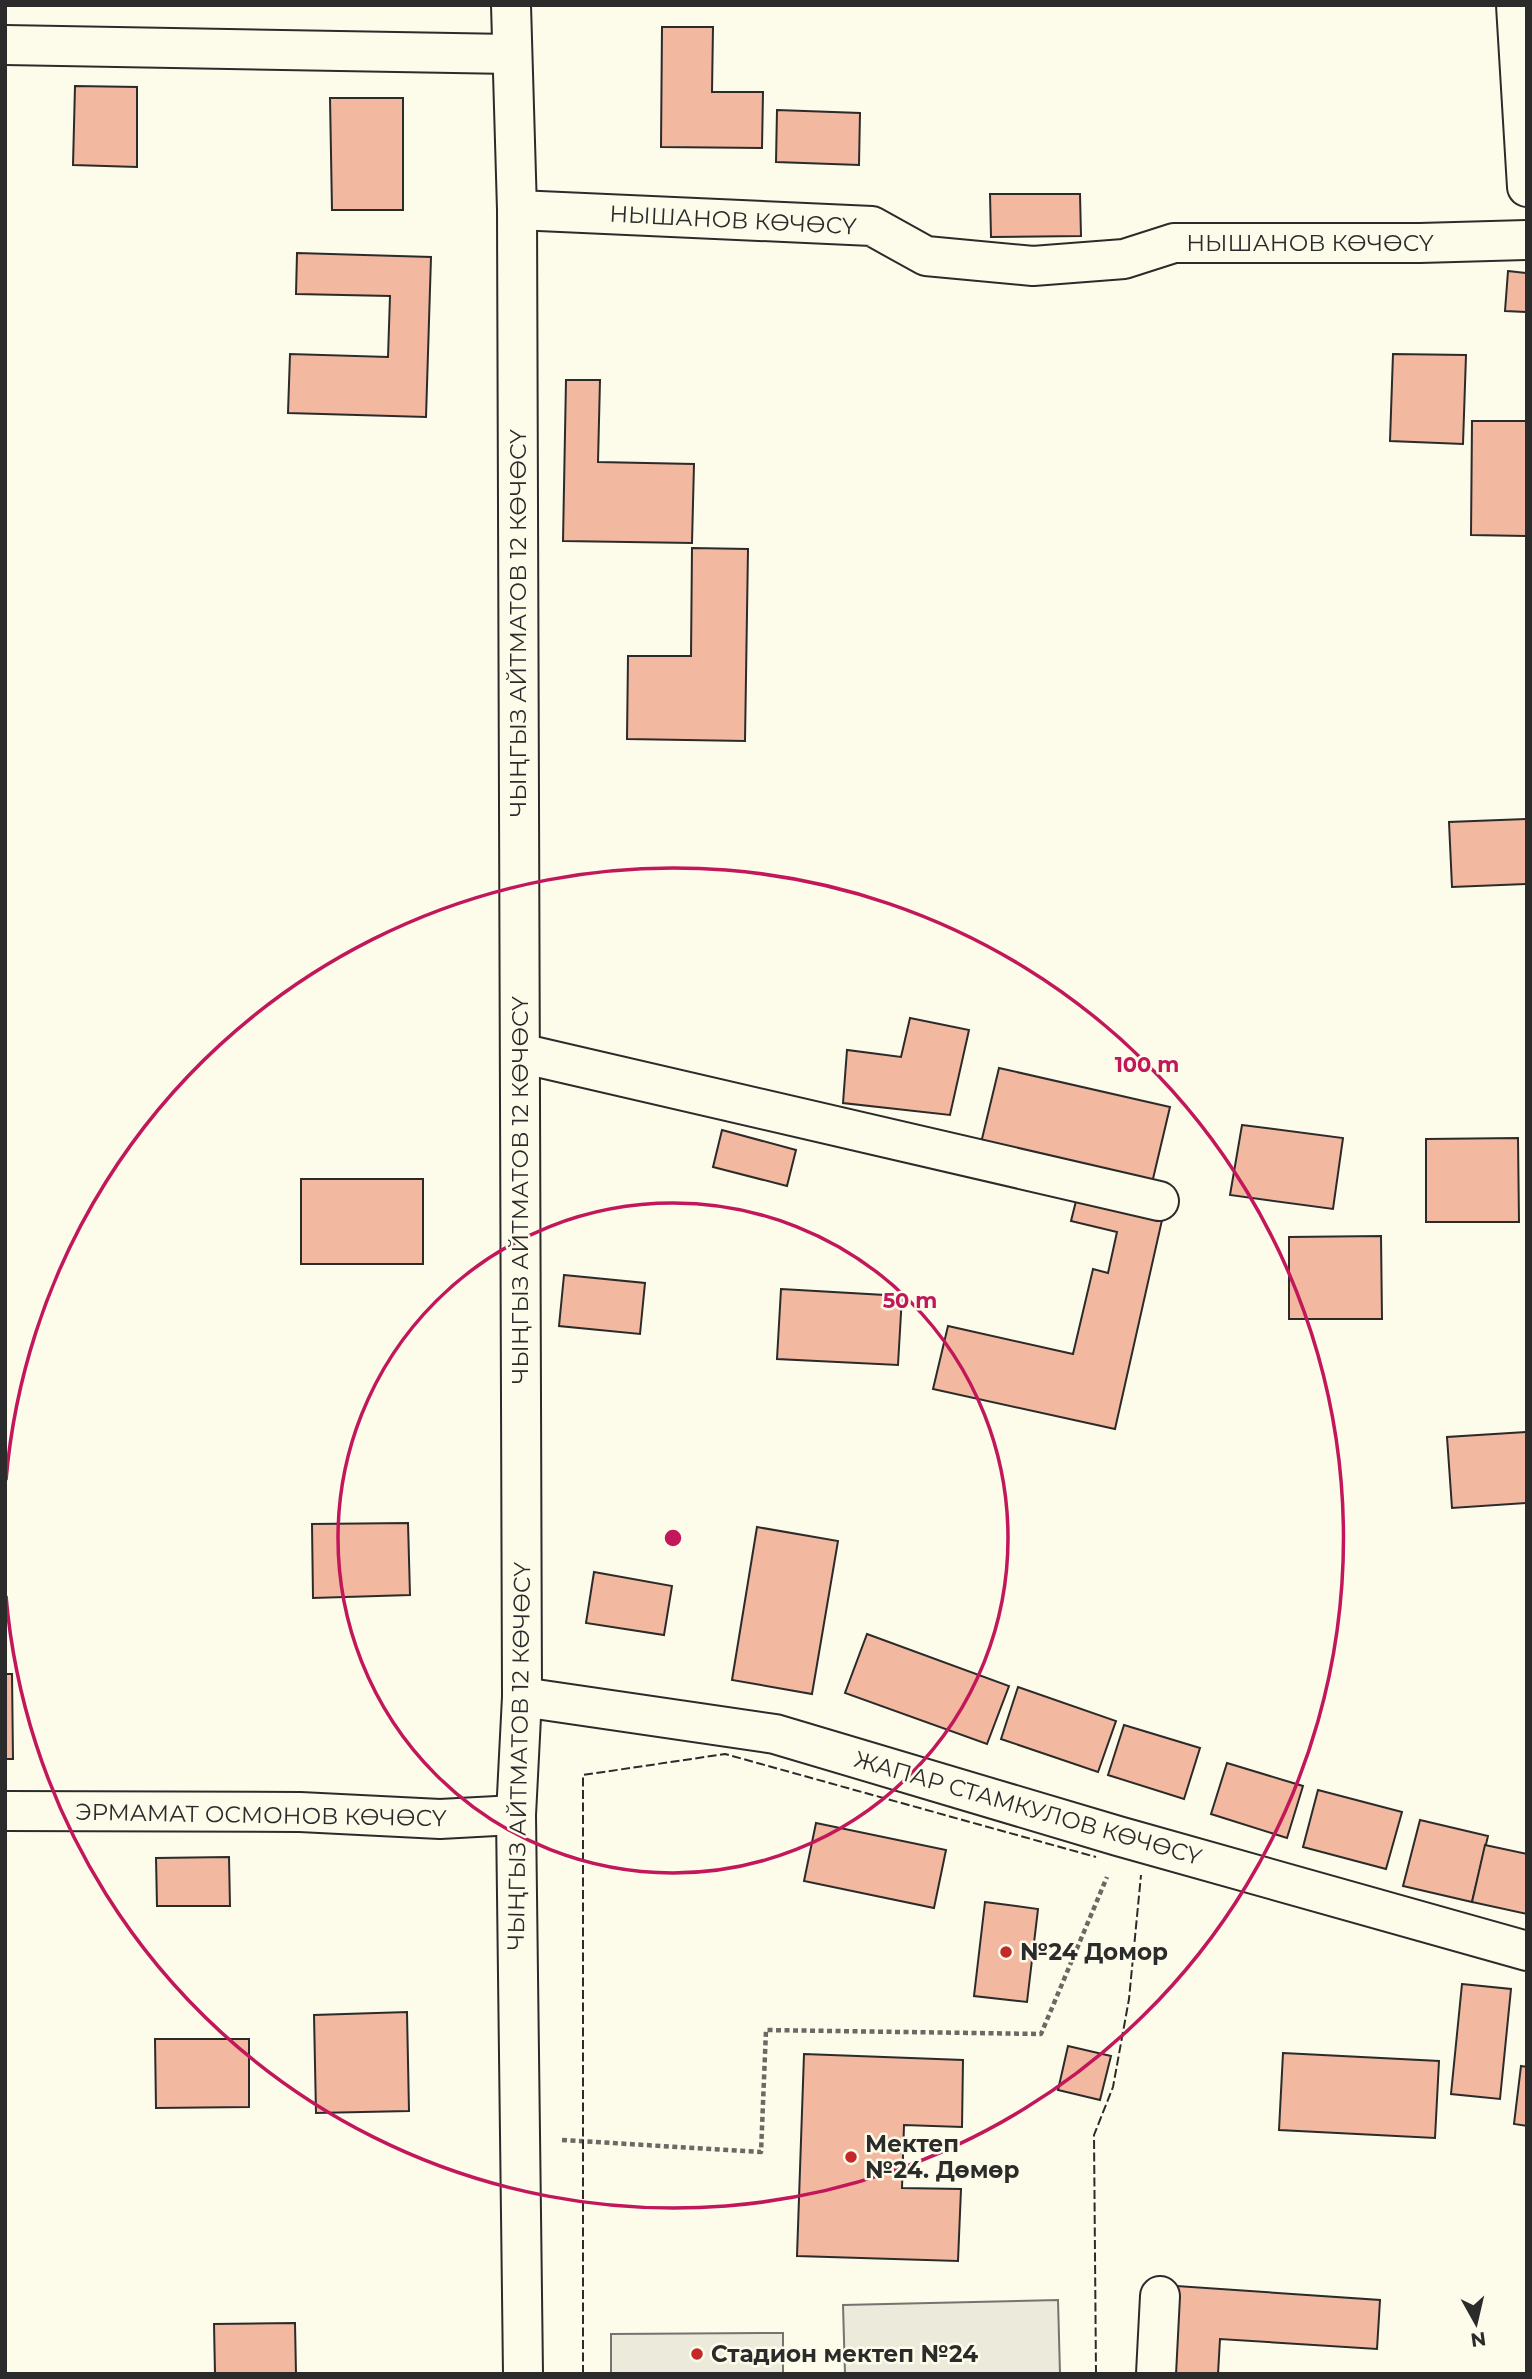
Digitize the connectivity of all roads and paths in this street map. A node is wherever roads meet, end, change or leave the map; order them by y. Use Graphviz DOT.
graph roads {
  1 [pos="511,5"];
  2 [pos="1516,5"];
  3 [pos="5,45"];
  4 [pos="512,54"];
  5 [pos="1527,187"];
  6 [pos="517,210"];
  7 [pos="1527,240"];
  8 [pos="520,1053"];
  9 [pos="1159,1201"];
  10 [pos="522,1697"];
  11 [pos="5,1811"];
  12 [pos="516,1815"];
  13 [pos="1118,1836"];
  14 [pos="1527,1951"];
  15 [pos="520,2136"];
  16 [pos="1160,2296"];
  17 [pos="523,2374"];
  18 [pos="1156,2374"];
  1 -- 4 [label="street, ЧЫҢГЫЗ АЙТМАТОВ 12 КӨЧӨСҮ"];
  2 -- 5 [label="street"];
  3 -- 4 [label="street"];
  4 -- 6 [label="street, ЧЫҢГЫЗ АЙТМАТОВ 12 КӨЧӨСҮ"];
  6 -- 7 [label="street, НЫШАНОВ КӨЧӨСҮ"];
  6 -- 8 [label="street, ЧЫҢГЫЗ АЙТМАТОВ 12 КӨЧӨСҮ"];
  8 -- 9 [label="street"];
  8 -- 10 [label="street, ЧЫҢГЫЗ АЙТМАТОВ 12 КӨЧӨСҮ"];
  10 -- 12 [label="street, ЧЫҢГЫЗ АЙТМАТОВ 12 КӨЧӨСҮ"];
  10 -- 13 [label="street, ЖАПАР СТАМКУЛОВ КӨЧӨСҮ"];
  11 -- 12 [label="street, ЭРМАМАТ ОСМОНОВ КӨЧӨСҮ"];
  12 -- 15 [label="street, ЧЫҢГЫЗ АЙТМАТОВ 12 КӨЧӨСҮ"];
  13 -- 14 [label="street, ЖАПАР СТАМКУЛОВ КӨЧӨСҮ"];
  13 -- 15 [label="path"];
  15 -- 17 [label="street, ЧЫҢГЫЗ АЙТМАТОВ 12 КӨЧӨСҮ"];
  16 -- 18 [label="street"];
}
